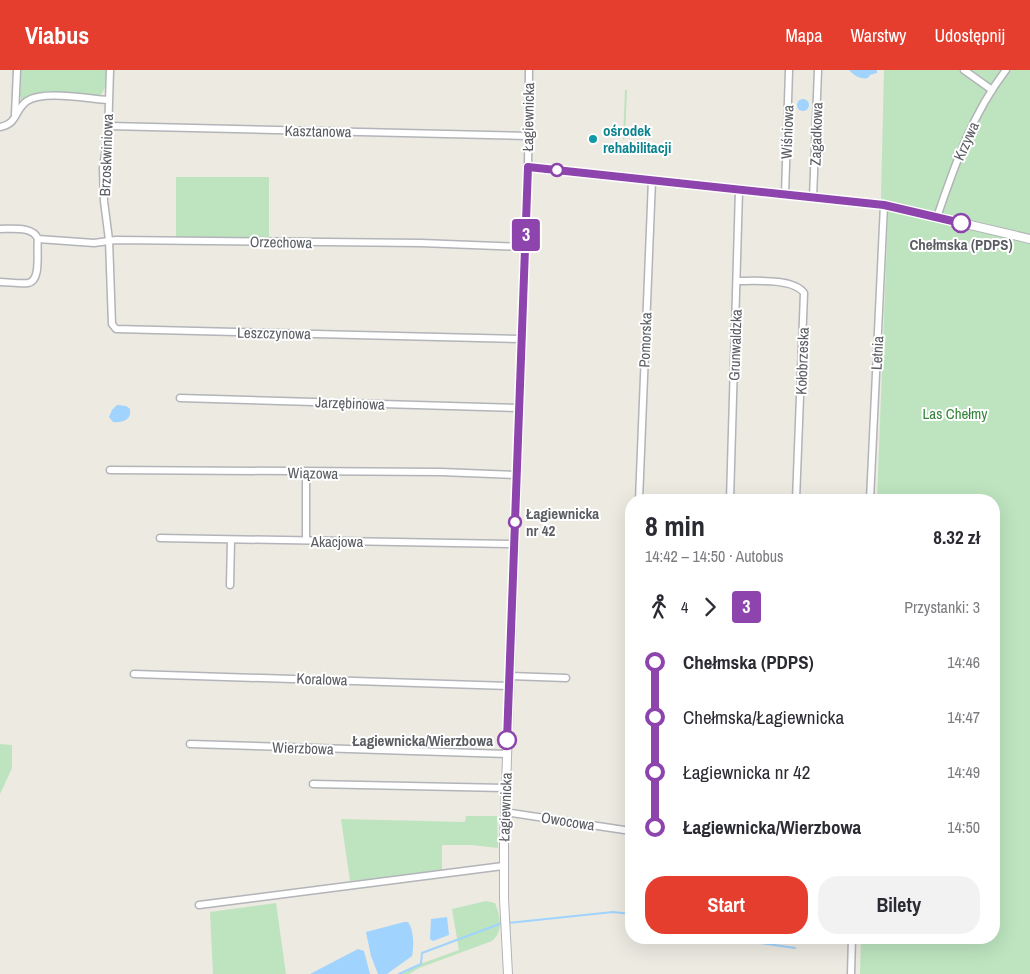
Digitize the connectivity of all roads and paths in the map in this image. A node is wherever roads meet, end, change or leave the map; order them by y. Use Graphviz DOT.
graph roads {
  1 [pos="17,70"];
  2 [pos="110,70"];
  3 [pos="529,70"];
  4 [pos="789,70"];
  5 [pos="818,70"];
  6 [pos="964,70"];
  7 [pos="1006,70"];
  8 [pos="992,90"];
  9 [pos="108,100"];
  10 [pos="15,116"];
  11 [pos="108,126"];
  12 [pos="0,127"];
  13 [pos="527,136"];
  14 [pos="528,167"];
  15 [pos="652,180"];
  16 [pos="740,190"];
  17 [pos="785,195"];
  18 [pos="813,198"];
  19 [pos="884,205"];
  20 [pos="937,218"];
  21 [pos="0,229"];
  22 [pos="38,240"];
  23 [pos="109,240"];
  24 [pos="1030,240"];
  25 [pos="525,247"];
  26 [pos="737,281"];
  27 [pos="0,282"];
  28 [pos="522,339"];
  29 [pos="180,398"];
  30 [pos="519,408"];
  31 [pos="110,470"];
  32 [pos="306,472"];
  33 [pos="517,475"];
  34 [pos="639,494"];
  35 [pos="730,494"];
  36 [pos="796,494"];
  37 [pos="870,494"];
  38 [pos="160,538"];
  39 [pos="231,540"];
  40 [pos="306,540"];
  41 [pos="514,544"];
  42 [pos="230,584"];
  43 [pos="134,674"];
  44 [pos="510,676"];
  45 [pos="566,678"];
  46 [pos="509,686"];
  47 [pos="190,744"];
  48 [pos="506,754"];
  49 [pos="313,784"];
  50 [pos="505,788"];
  51 [pos="505,812"];
  52 [pos="625,830"];
  53 [pos="503,866"];
  54 [pos="198,905"];
  55 [pos="852,944"];
  56 [pos="508,974"];
  57 [pos="851,974"];
  1 -- 10 [label="street"];
  2 -- 9 [label="street, Brzoskwiniowa"];
  3 -- 13 [label="street, Łagiewnicka"];
  4 -- 17 [label="street, Wiśniowa"];
  5 -- 18 [label="street, Zagadkowa"];
  6 -- 8 [label="street"];
  7 -- 8 [label="street, Krzywa"];
  8 -- 20 [label="street, Krzywa"];
  9 -- 10 [label="street"];
  9 -- 11 [label="street, Brzoskwiniowa"];
  10 -- 12 [label="street"];
  11 -- 13 [label="street, Kasztanowa"];
  11 -- 23 [label="street, Brzoskwiniowa"];
  13 -- 14 [label="street, Łagiewnicka"];
  14 -- 15 [label="street"];
  14 -- 25 [label="street, Łagiewnicka"];
  15 -- 16 [label="street"];
  15 -- 34 [label="street, Pomorska"];
  16 -- 17 [label="street"];
  16 -- 26 [label="street, Grunwaldzka"];
  17 -- 18 [label="street"];
  18 -- 19 [label="street"];
  19 -- 20 [label="street"];
  19 -- 37 [label="street, Letnia"];
  20 -- 24 [label="street"];
  21 -- 22 [label="street, Orzechowa"];
  22 -- 23 [label="street, Orzechowa"];
  22 -- 27 [label="street"];
  23 -- 25 [label="street, Orzechowa"];
  23 -- 28 [label="street, Leszczynowa"];
  25 -- 28 [label="street, Łagiewnicka"];
  26 -- 35 [label="street, Grunwaldzka"];
  26 -- 36 [label="street, Kołobrzeska"];
  28 -- 30 [label="street, Łagiewnicka"];
  29 -- 30 [label="street, Jarzębinowa"];
  30 -- 33 [label="street, Łagiewnicka"];
  31 -- 32 [label="street, Wiązowa"];
  32 -- 33 [label="street, Wiązowa"];
  32 -- 40 [label="street"];
  33 -- 41 [label="street, Łagiewnicka"];
  38 -- 39 [label="street, Akacjowa"];
  39 -- 40 [label="street, Akacjowa"];
  39 -- 42 [label="street"];
  40 -- 41 [label="street, Akacjowa"];
  41 -- 44 [label="street, Łagiewnicka"];
  43 -- 46 [label="street, Koralowa"];
  44 -- 45 [label="street"];
  44 -- 46 [label="street, Łagiewnicka"];
  46 -- 48 [label="street, Łagiewnicka"];
  47 -- 48 [label="street, Wierzbowa"];
  48 -- 50 [label="street, Łagiewnicka"];
  49 -- 50 [label="street"];
  50 -- 51 [label="street, Łagiewnicka"];
  51 -- 52 [label="street, Owocowa"];
  51 -- 53 [label="street, Łagiewnicka"];
  53 -- 54 [label="street"];
  53 -- 56 [label="street, Łagiewnicka"];
  55 -- 57 [label="street"];
}
